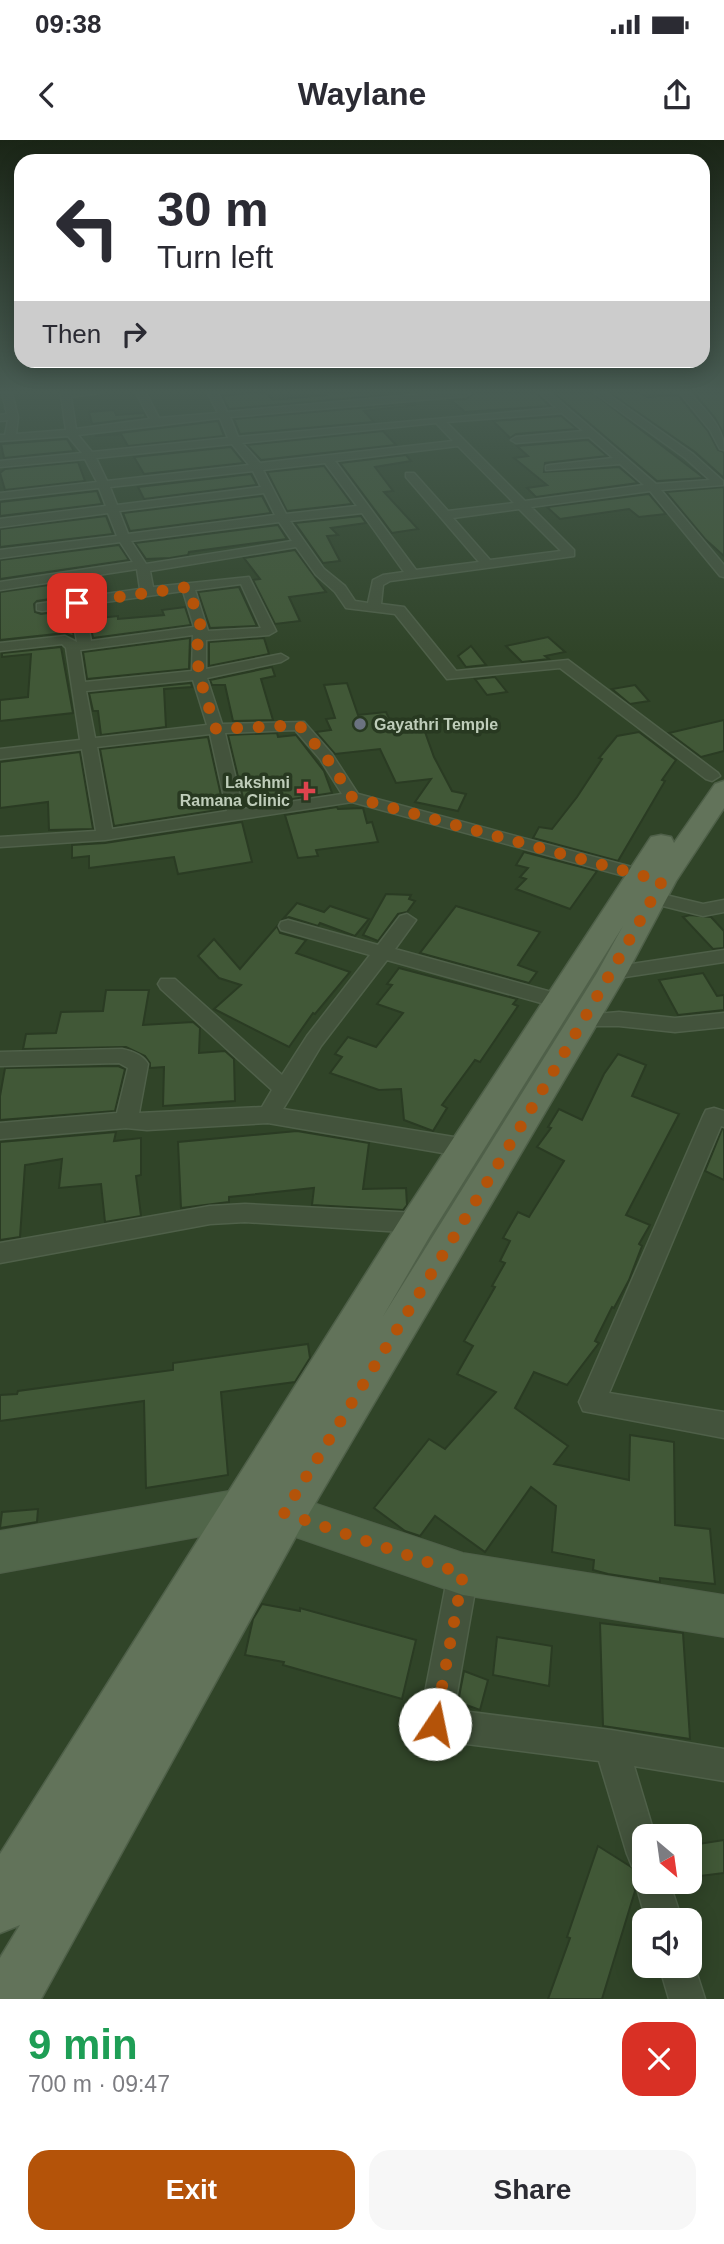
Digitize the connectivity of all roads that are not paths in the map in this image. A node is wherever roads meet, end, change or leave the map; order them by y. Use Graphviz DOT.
graph roads {
  1 [pos="101,480"];
  2 [pos="132,480"];
  3 [pos="263,480"];
  4 [pos="343,480"];
  5 [pos="414,480"];
  6 [pos="498,480"];
  7 [pos="645,480"];
  8 [pos="103,483"];
  9 [pos="722,485"];
  10 [pos="653,487"];
  11 [pos="268,489"];
  12 [pos="0,496"];
  13 [pos="525,506"];
  14 [pos="113,508"];
  15 [pos="364,509"];
  16 [pos="447,516"];
  17 [pos="282,518"];
  18 [pos="0,523"];
  19 [pos="124,539"];
  20 [pos="299,543"];
  21 [pos="0,554"];
  22 [pos="724,557"];
  23 [pos="710,559"];
  24 [pos="488,565"];
  25 [pos="142,566"];
  26 [pos="724,573"];
  27 [pos="413,575"];
  28 [pos="0,586"];
  29 [pos="188,587"];
  30 [pos="147,592"];
  31 [pos="77,603"];
  32 [pos="42,607"];
  33 [pos="374,607"];
  34 [pos="201,633"];
  35 [pos="79,646"];
  36 [pos="0,647"];
  37 [pos="281,658"];
  38 [pos="199,675"];
  39 [pos="78,687"];
  40 [pos="216,729"];
  41 [pos="88,744"];
  42 [pos="0,754"];
  43 [pos="720,776"];
  44 [pos="352,797"];
  45 [pos="236,816"];
  46 [pos="105,835"];
  47 [pos="0,842"];
  48 [pos="652,884"];
  49 [pos="724,906"];
  50 [pos="407,920"];
  51 [pos="288,926"];
  52 [pos="382,953"];
  53 [pos="724,956"];
  54 [pos="612,973"];
  55 [pos="168,984"];
  56 [pos="570,1011"];
  57 [pos="724,1020"];
  58 [pos="0,1059"];
  59 [pos="283,1088"];
  60 [pos="268,1115"];
  61 [pos="724,1119"];
  62 [pos="126,1120"];
  63 [pos="0,1131"];
  64 [pos="466,1148"];
  65 [pos="418,1223"];
  66 [pos="0,1253"];
  67 [pos="724,1426"];
  68 [pos="265,1510"];
  69 [pos="0,1552"];
  70 [pos="463,1574"];
  71 [pos="724,1616"];
  72 [pos="611,1746"];
  73 [pos="724,1765"];
  74 [pos="635,1824"];
  75 [pos="0,1905"];
  76 [pos="681,1978"];
  77 [pos="9,1999"];
  78 [pos="687,1999"];
  1 -- 8 [label="street"];
  2 -- 8 [label="street"];
  3 -- 11 [label="street"];
  4 -- 15 [label="street"];
  5 -- 16 [label="street"];
  6 -- 13 [label="street"];
  7 -- 10 [label="street"];
  8 -- 12 [label="street"];
  8 -- 14 [label="street"];
  9 -- 10 [label="street"];
  10 -- 13 [label="street"];
  10 -- 23 [label="street"];
  11 -- 14 [label="street"];
  11 -- 17 [label="street"];
  13 -- 16 [label="street"];
  13 -- 24 [label="street"];
  14 -- 18 [label="street"];
  14 -- 19 [label="street"];
  15 -- 17 [label="street"];
  15 -- 27 [label="street"];
  16 -- 24 [label="street"];
  17 -- 19 [label="street"];
  17 -- 20 [label="street"];
  19 -- 21 [label="street"];
  19 -- 25 [label="street"];
  20 -- 25 [label="street"];
  20 -- 33 [label="street"];
  22 -- 23 [label="street"];
  23 -- 26 [label="street"];
  24 -- 27 [label="street"];
  25 -- 28 [label="street"];
  25 -- 30 [label="street"];
  27 -- 33 [label="street"];
  29 -- 30 [label="street"];
  29 -- 34 [label="street"];
  29 -- 34 [label="street"];
  30 -- 31 [label="street"];
  31 -- 32 [label="street"];
  31 -- 35 [label="street"];
  33 -- 43 [label="street"];
  34 -- 35 [label="street"];
  34 -- 38 [label="street"];
  35 -- 36 [label="street"];
  35 -- 39 [label="street"];
  37 -- 38 [label="street"];
  38 -- 39 [label="street"];
  38 -- 40 [label="street"];
  39 -- 41 [label="street"];
  40 -- 41 [label="street"];
  40 -- 44 [label="street"];
  40 -- 45 [label="street"];
  41 -- 42 [label="street"];
  41 -- 46 [label="street"];
  43 -- 48 [label="main road"];
  44 -- 45 [label="street"];
  44 -- 48 [label="street"];
  45 -- 46 [label="street"];
  46 -- 47 [label="street"];
  48 -- 49 [label="street"];
  48 -- 54 [label="main road"];
  48 -- 56 [label="main road"];
  50 -- 52 [label="street"];
  51 -- 52 [label="street"];
  52 -- 56 [label="street"];
  52 -- 59 [label="street"];
  53 -- 54 [label="street"];
  54 -- 56 [label="main road"];
  55 -- 59 [label="street"];
  56 -- 57 [label="street"];
  56 -- 64 [label="main road"];
  56 -- 68 [label="main road"];
  58 -- 62 [label="street"];
  59 -- 60 [label="street"];
  60 -- 62 [label="street"];
  60 -- 64 [label="street"];
  61 -- 67 [label="street"];
  62 -- 63 [label="street"];
  64 -- 65 [label="main road"];
  65 -- 66 [label="street"];
  65 -- 68 [label="main road"];
  68 -- 69 [label="street"];
  68 -- 70 [label="street"];
  68 -- 75 [label="main road"];
  68 -- 77 [label="main road"];
  70 -- 71 [label="street"];
  70 -- 72 [label="street"];
  72 -- 73 [label="street"];
  72 -- 74 [label="street"];
  76 -- 78 [label="street"];
}
